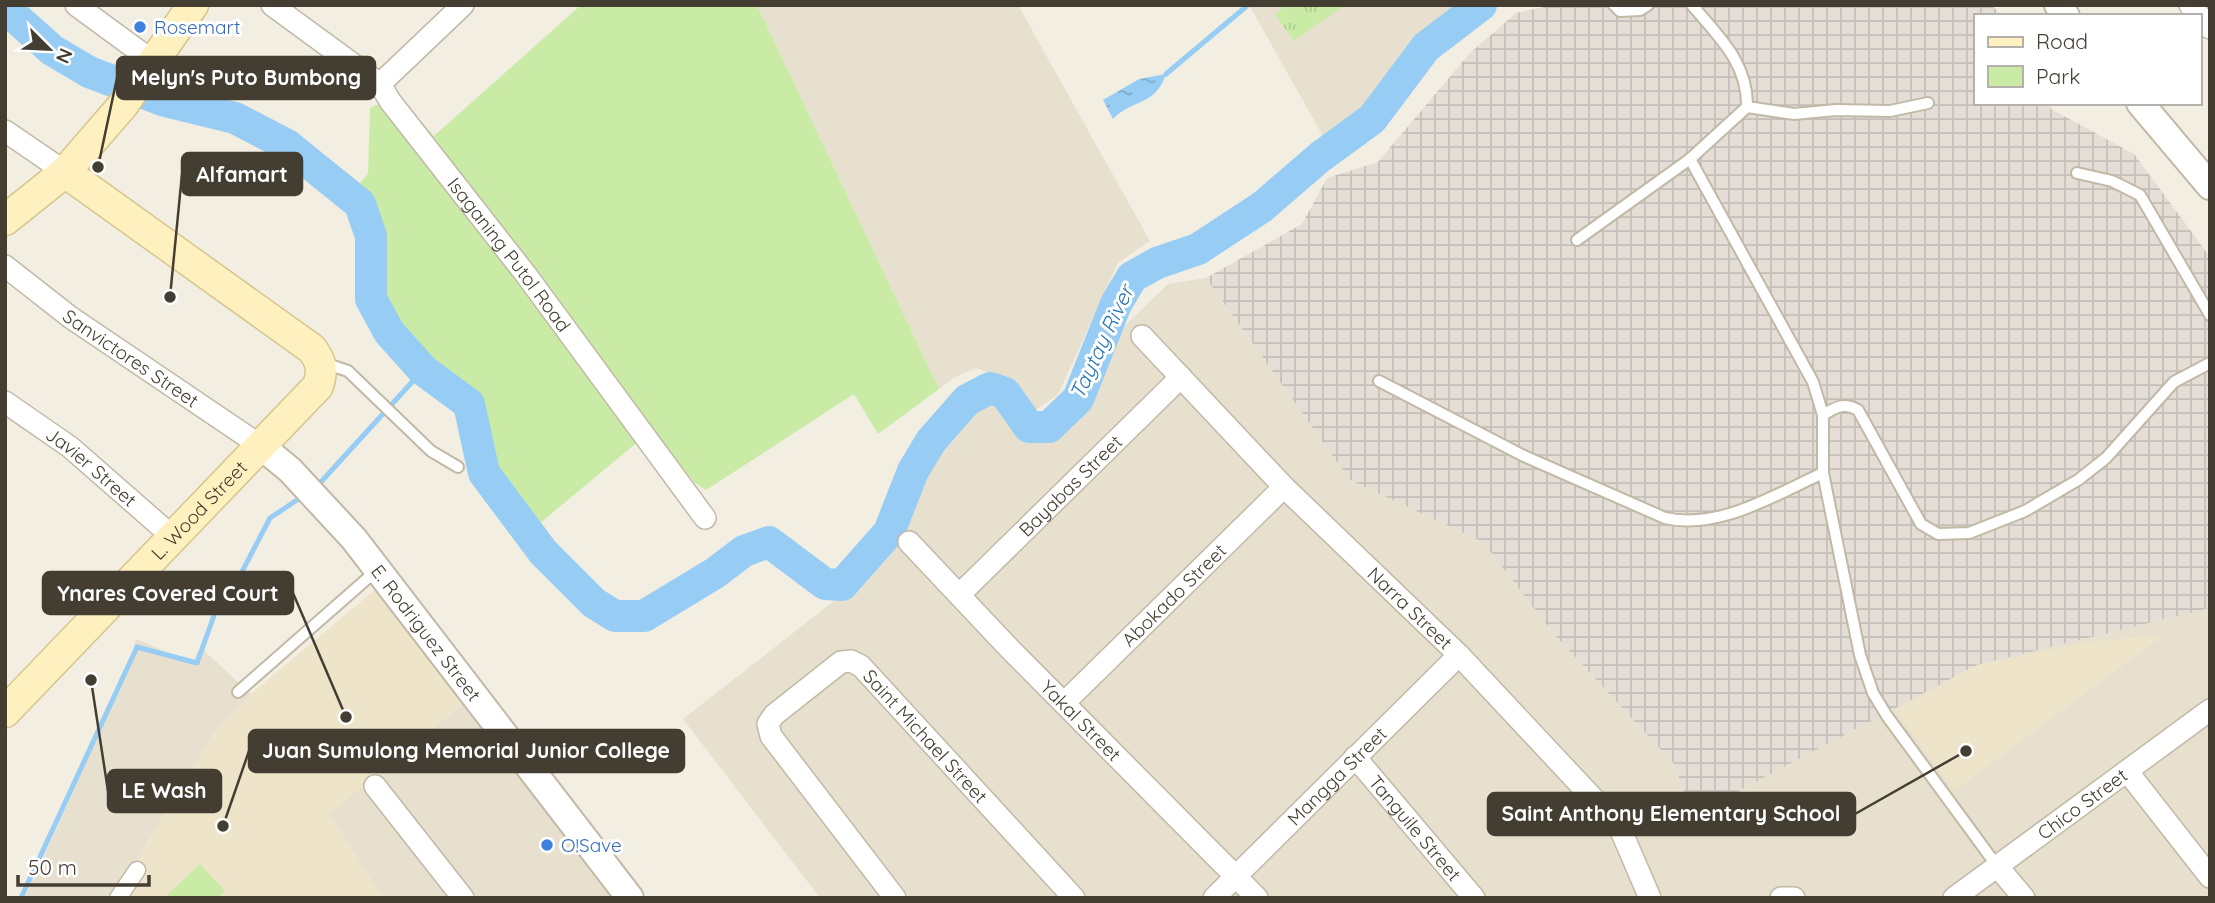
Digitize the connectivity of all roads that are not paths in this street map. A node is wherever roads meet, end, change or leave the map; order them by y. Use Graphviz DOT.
graph roads {
  1 [pos="76,5"];
  2 [pos="193,5"];
  3 [pos="272,5"];
  4 [pos="463,5"];
  5 [pos="1614,5"];
  6 [pos="1648,5"];
  7 [pos="1692,5"];
  8 [pos="149,70"];
  9 [pos="380,84"];
  10 [pos="1928,103"];
  11 [pos="2142,105"];
  12 [pos="1747,107"];
  13 [pos="5,131"];
  14 [pos="1690,159"];
  15 [pos="65,172"];
  16 [pos="2077,173"];
  17 [pos="2210,186"];
  18 [pos="5,220"];
  19 [pos="1577,240"];
  20 [pos="5,266"];
  21 [pos="2210,315"];
  22 [pos="1142,336"];
  23 [pos="321,363"];
  24 [pos="2210,363"];
  25 [pos="1181,377"];
  26 [pos="1379,381"];
  27 [pos="5,401"];
  28 [pos="1823,415"];
  29 [pos="261,446"];
  30 [pos="458,467"];
  31 [pos="1824,473"];
  32 [pos="1284,487"];
  33 [pos="705,518"];
  34 [pos="174,538"];
  35 [pos="909,542"];
  36 [pos="377,570"];
  37 [pos="958,595"];
  38 [pos="1459,655"];
  39 [pos="238,692"];
  40 [pos="1064,703"];
  41 [pos="2210,710"];
  42 [pos="5,712"];
  43 [pos="1356,757"];
  44 [pos="2127,771"];
  45 [pos="375,786"];
  46 [pos="1997,866"];
  47 [pos="137,870"];
  48 [pos="1235,877"];
  49 [pos="2210,877"];
  50 [pos="1464,894"];
  51 [pos="118,898"];
  52 [pos="463,898"];
  53 [pos="630,898"];
  54 [pos="895,898"];
  55 [pos="1074,898"];
  56 [pos="1214,898"];
  57 [pos="1257,898"];
  58 [pos="1650,898"];
  59 [pos="1781,898"];
  60 [pos="1794,898"];
  61 [pos="1954,898"];
  62 [pos="2024,898"];
  1 -- 8 [label="street"];
  2 -- 8 [label="main road"];
  3 -- 9 [label="street"];
  4 -- 9 [label="street"];
  5 -- 6 [label="lane"];
  7 -- 12 [label="lane"];
  8 -- 15 [label="main road"];
  9 -- 33 [label="street, Isaganing Putol Road"];
  10 -- 12 [label="lane"];
  11 -- 17 [label="street"];
  12 -- 14 [label="lane"];
  13 -- 15 [label="street"];
  14 -- 19 [label="lane"];
  14 -- 28 [label="lane"];
  15 -- 18 [label="main road"];
  15 -- 23 [label="main road"];
  16 -- 21 [label="lane"];
  20 -- 29 [label="street, Sanvictores Street"];
  22 -- 25 [label="street, Narra Street"];
  23 -- 29 [label="main road, L. Wood Street"];
  23 -- 30 [label="lane"];
  24 -- 28 [label="lane"];
  25 -- 32 [label="street, Narra Street"];
  25 -- 37 [label="street, Bayabas Street"];
  26 -- 31 [label="lane"];
  27 -- 34 [label="street, Javier Street"];
  28 -- 31 [label="lane"];
  29 -- 34 [label="main road, L. Wood Street"];
  29 -- 36 [label="street, E. Rodriguez Street"];
  31 -- 46 [label="lane"];
  32 -- 38 [label="street, Narra Street"];
  32 -- 40 [label="street, Abokado Street"];
  34 -- 42 [label="main road, L. Wood Street"];
  35 -- 37 [label="street, Yakal Street"];
  36 -- 39 [label="lane"];
  36 -- 53 [label="street, E. Rodriguez Street"];
  37 -- 40 [label="street, Yakal Street"];
  38 -- 43 [label="street, Mangga Street"];
  38 -- 58 [label="street, Narra Street"];
  40 -- 48 [label="street, Yakal Street"];
  41 -- 44 [label="street, Chico Street"];
  43 -- 48 [label="street, Mangga Street"];
  43 -- 50 [label="street, Tanguile Street"];
  44 -- 46 [label="street, Chico Street"];
  44 -- 49 [label="street"];
  45 -- 52 [label="street"];
  46 -- 61 [label="street, Chico Street"];
  46 -- 62 [label="street"];
  47 -- 51 [label="street"];
  48 -- 56 [label="street, Mangga Street"];
  48 -- 57 [label="street, Yakal Street"];
  54 -- 55 [label="street, Saint Michael Street"];
  59 -- 60 [label="street"];
}
